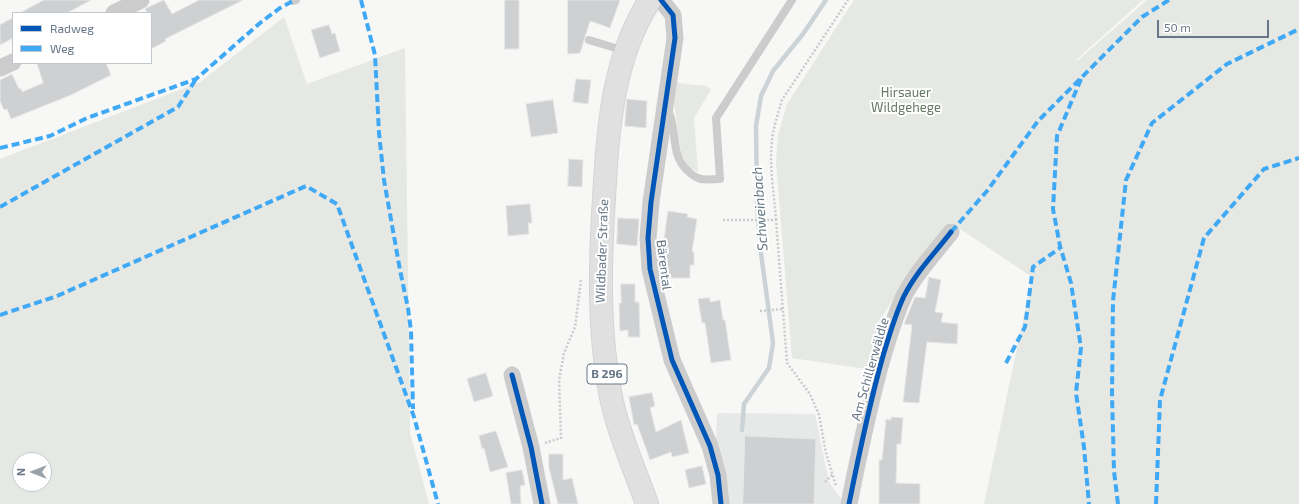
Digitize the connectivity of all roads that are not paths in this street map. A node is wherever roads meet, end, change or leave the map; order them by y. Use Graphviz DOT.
graph roads {
  1 [pos="141,0"];
  2 [pos="650,0"];
  3 [pos="661,0"];
  4 [pos="792,0"];
  5 [pos="116,12"];
  6 [pos="589,40"];
  7 [pos="625,51"];
  8 [pos="12,62"];
  9 [pos="0,68"];
  10 [pos="664,111"];
  11 [pos="951,232"];
  12 [pos="512,375"];
  13 [pos="850,499"];
  14 [pos="542,504"];
  15 [pos="646,504"];
  16 [pos="721,504"];
  1 -- 5 [label="street"];
  2 -- 7 [label="main road, Wildbader Straße / B 296"];
  3 -- 10 [label="street, Bärental"];
  4 -- 10 [label="lane"];
  6 -- 7 [label="lane"];
  7 -- 15 [label="main road, Wildbader Straße / B 296"];
  8 -- 9 [label="street"];
  10 -- 16 [label="street, Bärental"];
  11 -- 13 [label="street, Am Schillerwäldle"];
  12 -- 14 [label="street"];
}
